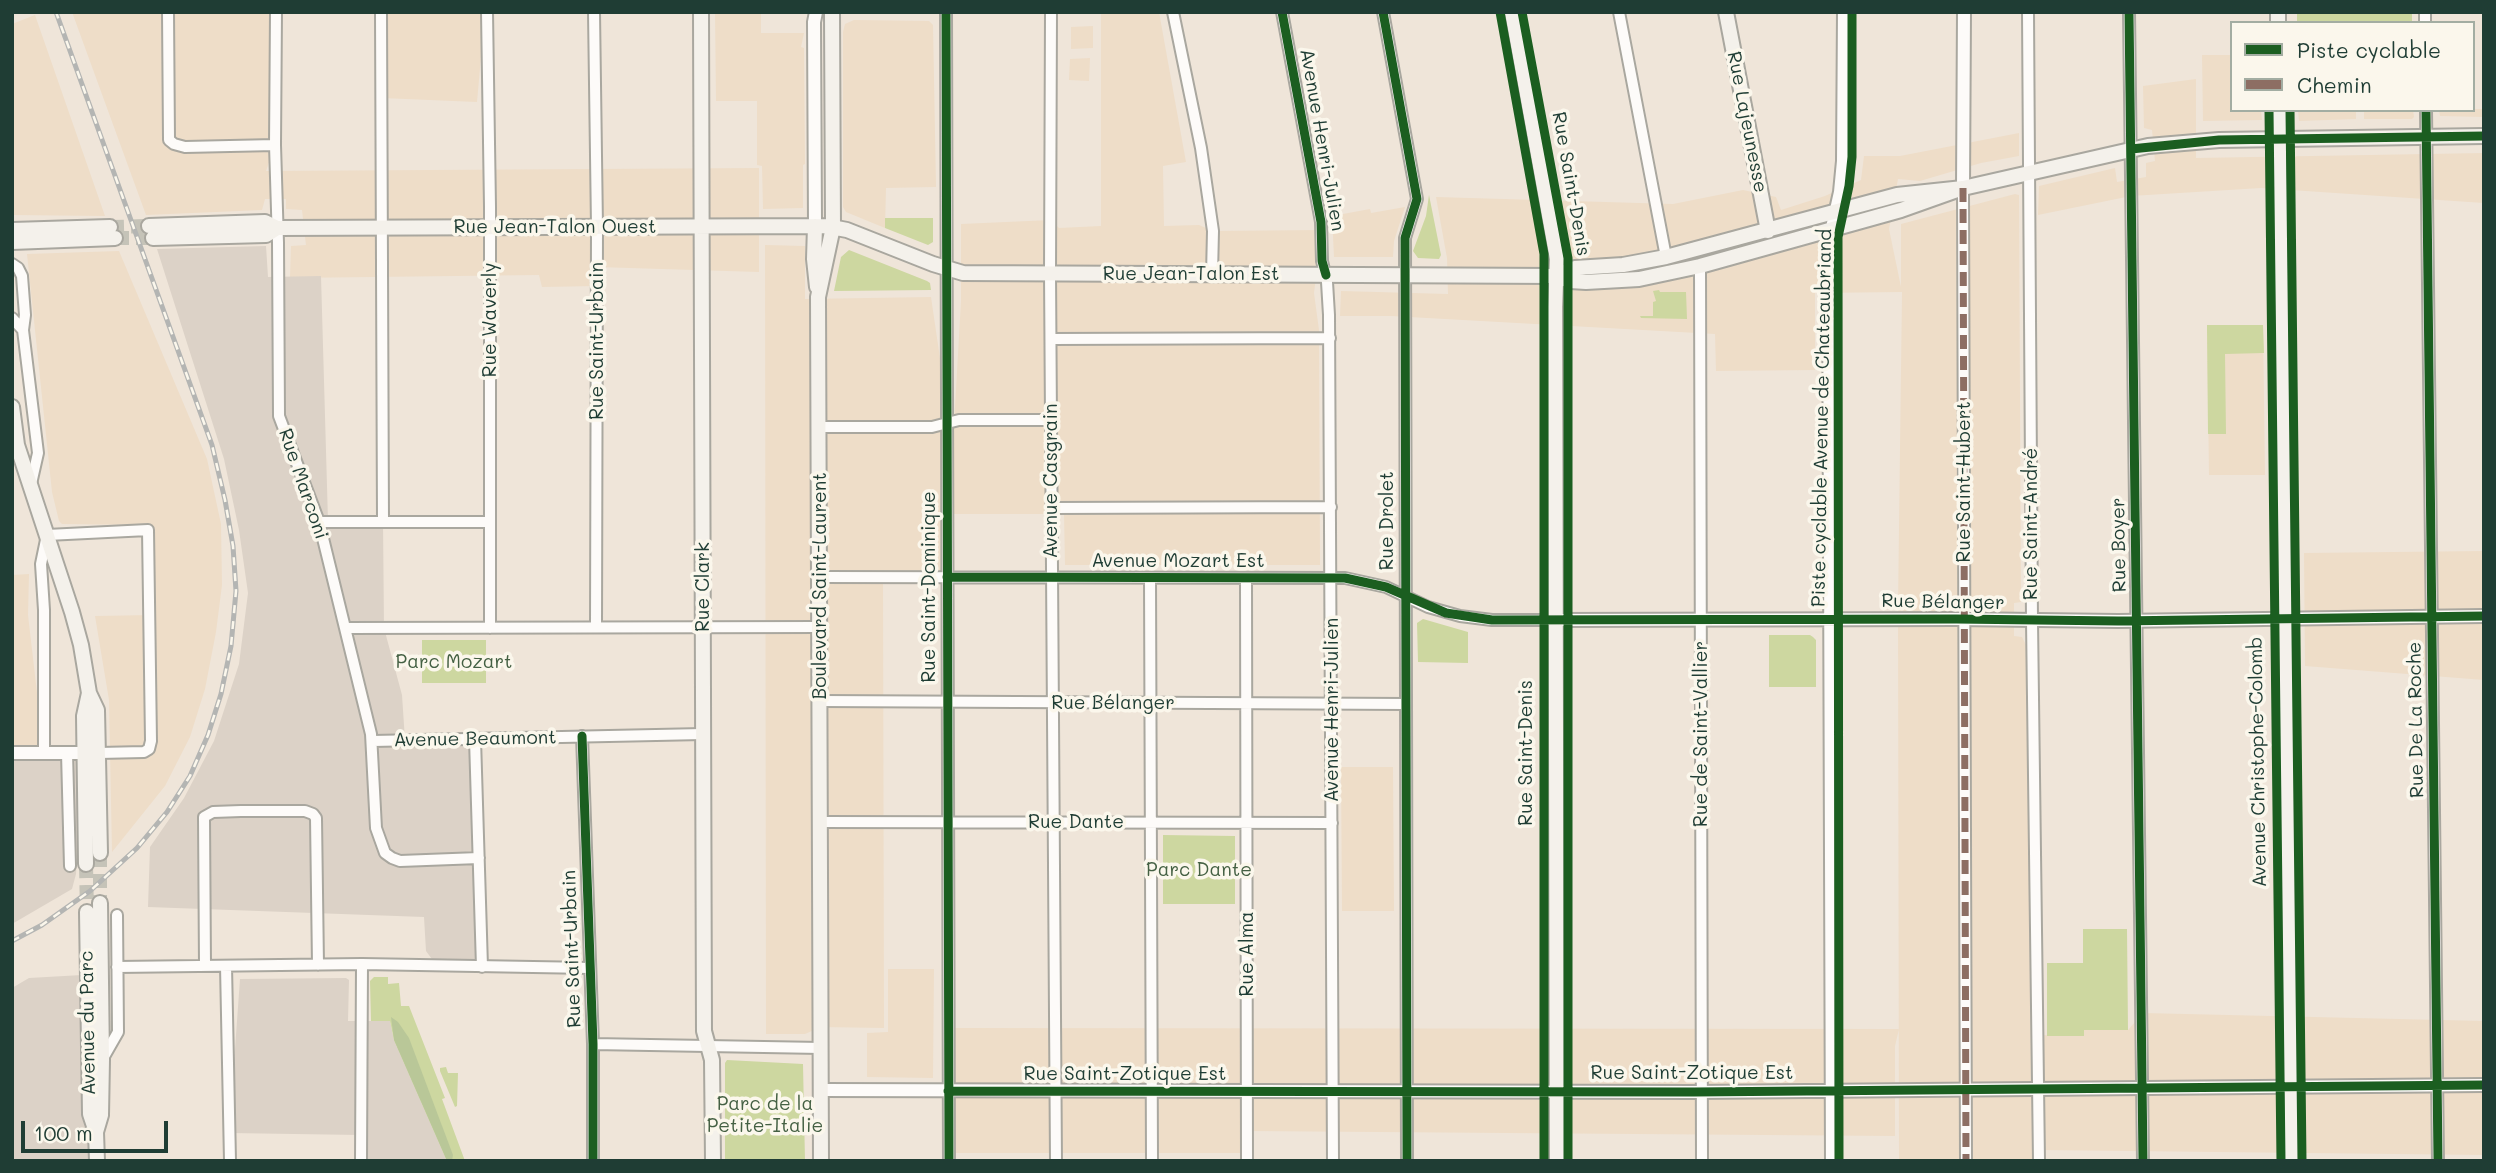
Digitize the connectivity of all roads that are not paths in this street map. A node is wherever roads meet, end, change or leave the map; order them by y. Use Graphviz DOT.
graph roads {
  1 [pos="168,12"];
  2 [pos="276,12"];
  3 [pos="381,12"];
  4 [pos="487,12"];
  5 [pos="594,12"];
  6 [pos="701,12"];
  7 [pos="816,12"];
  8 [pos="832,12"];
  9 [pos="946,12"];
  10 [pos="1051,12"];
  11 [pos="1173,12"];
  12 [pos="1282,12"];
  13 [pos="1383,12"];
  14 [pos="1512,12"];
  15 [pos="1619,12"];
  16 [pos="1726,12"];
  17 [pos="1844,12"];
  18 [pos="1964,12"];
  19 [pos="2028,12"];
  20 [pos="2129,12"];
  21 [pos="2279,112"];
  22 [pos="2426,112"];
  23 [pos="2426,136"];
  24 [pos="2484,136"];
  25 [pos="2279,138"];
  26 [pos="275,145"];
  27 [pos="2131,149"];
  28 [pos="2029,173"];
  29 [pos="1963,188"];
  30 [pos="1835,211"];
  31 [pos="702,226"];
  32 [pos="815,226"];
  33 [pos="490,227"];
  34 [pos="597,227"];
  35 [pos="833,227"];
  36 [pos="277,228"];
  37 [pos="382,228"];
  38 [pos="12,230"];
  39 [pos="1831,230"];
  40 [pos="1768,231"];
  41 [pos="151,232"];
  42 [pos="12,242"];
  43 [pos="1666,257"];
  44 [pos="12,264"];
  45 [pos="1700,266"];
  46 [pos="946,269"];
  47 [pos="1050,273"];
  48 [pos="1212,274"];
  49 [pos="1326,275"];
  50 [pos="1405,275"];
  51 [pos="1556,276"];
  52 [pos="818,297"];
  53 [pos="12,317"];
  54 [pos="23,330"];
  55 [pos="1330,338"];
  56 [pos="1051,339"];
  57 [pos="25,343"];
  58 [pos="12,346"];
  59 [pos="12,407"];
  60 [pos="1051,420"];
  61 [pos="946,424"];
  62 [pos="820,428"];
  63 [pos="15,441"];
  64 [pos="31,484"];
  65 [pos="1331,507"];
  66 [pos="1052,508"];
  67 [pos="319,522"];
  68 [pos="383,522"];
  69 [pos="490,522"];
  70 [pos="47,535"];
  71 [pos="820,577"];
  72 [pos="947,578"];
  73 [pos="1052,578"];
  74 [pos="1331,578"];
  75 [pos="1150,579"];
  76 [pos="1246,579"];
  77 [pos="1406,596"];
  78 [pos="2433,617"];
  79 [pos="2484,617"];
  80 [pos="1829,619"];
  81 [pos="1964,619"];
  82 [pos="2285,619"];
  83 [pos="1555,620"];
  84 [pos="1701,620"];
  85 [pos="2138,620"];
  86 [pos="2032,621"];
  87 [pos="596,627"];
  88 [pos="703,627"];
  89 [pos="820,627"];
  90 [pos="346,628"];
  91 [pos="490,628"];
  92 [pos="821,701"];
  93 [pos="948,702"];
  94 [pos="1052,702"];
  95 [pos="1150,703"];
  96 [pos="1246,703"];
  97 [pos="1332,704"];
  98 [pos="1406,704"];
  99 [pos="703,734"];
  100 [pos="582,736"];
  101 [pos="475,739"];
  102 [pos="373,741"];
  103 [pos="12,753"];
  104 [pos="44,753"];
  105 [pos="91,753"];
  106 [pos="67,754"];
  107 [pos="821,822"];
  108 [pos="947,822"];
  109 [pos="1053,822"];
  110 [pos="1151,822"];
  111 [pos="1246,823"];
  112 [pos="1332,823"];
  113 [pos="100,853"];
  114 [pos="479,858"];
  115 [pos="86,864"];
  116 [pos="70,866"];
  117 [pos="100,903"];
  118 [pos="87,912"];
  119 [pos="117,915"];
  120 [pos="362,964"];
  121 [pos="317,965"];
  122 [pos="205,966"];
  123 [pos="226,966"];
  124 [pos="117,967"];
  125 [pos="482,967"];
  126 [pos="590,968"];
  127 [pos="593,1044"];
  128 [pos="708,1046"];
  129 [pos="821,1048"];
  130 [pos="102,1060"];
  131 [pos="2484,1085"];
  132 [pos="2438,1086"];
  133 [pos="2291,1088"];
  134 [pos="2038,1089"];
  135 [pos="2143,1089"];
  136 [pos="821,1090"];
  137 [pos="1831,1090"];
  138 [pos="1966,1090"];
  139 [pos="948,1091"];
  140 [pos="1054,1091"];
  141 [pos="1152,1091"];
  142 [pos="1247,1091"];
  143 [pos="1333,1091"];
  144 [pos="1407,1091"];
  145 [pos="1556,1091"];
  146 [pos="1702,1091"];
  147 [pos="96,1132"];
  148 [pos="97,1161"];
  149 [pos="230,1161"];
  150 [pos="361,1161"];
  151 [pos="593,1161"];
  152 [pos="713,1161"];
  153 [pos="821,1161"];
  154 [pos="949,1161"];
  155 [pos="1056,1161"];
  156 [pos="1152,1161"];
  157 [pos="1247,1161"];
  158 [pos="1333,1161"];
  159 [pos="1407,1161"];
  160 [pos="1556,1161"];
  161 [pos="1702,1161"];
  162 [pos="1832,1161"];
  163 [pos="1966,1161"];
  164 [pos="2039,1161"];
  165 [pos="2143,1161"];
  166 [pos="2292,1161"];
  167 [pos="2438,1161"];
  1 -- 26 [label="street"];
  2 -- 26 [label="street, Rue Marconi"];
  3 -- 37 [label="street"];
  4 -- 33 [label="street, Rue Waverly"];
  5 -- 34 [label="street, Rue Saint-Urbain"];
  6 -- 31 [label="main road, Rue Clark"];
  7 -- 32 [label="street"];
  8 -- 35 [label="main road, Boulevard Saint-Laurent"];
  9 -- 46 [label="street, Rue Saint-Dominique"];
  10 -- 47 [label="street, Avenue Casgrain"];
  11 -- 48 [label="street"];
  12 -- 49 [label="street, Avenue Henri-Julien"];
  13 -- 50 [label="street, Rue Drolet"];
  14 -- 51 [label="main road, Rue Saint-Denis"];
  15 -- 43 [label="street"];
  16 -- 40 [label="main road, Rue Lajeunesse"];
  17 -- 30 [label="street"];
  18 -- 29 [label="street, Rue Saint-Hubert"];
  19 -- 28 [label="street, Rue Saint-André"];
  20 -- 27 [label="street, Rue Boyer"];
  21 -- 25 [label="main road, Avenue Christophe-Colomb"];
  22 -- 23 [label="street, Rue De La Roche"];
  23 -- 24 [label="main road, Rue Jean-Talon Est"];
  23 -- 25 [label="main road, Rue Jean-Talon Est"];
  23 -- 78 [label="street, Rue De La Roche"];
  25 -- 27 [label="main road, Rue Jean-Talon Est"];
  25 -- 82 [label="main road, Avenue Christophe-Colomb"];
  26 -- 36 [label="street, Rue Marconi"];
  27 -- 28 [label="main road, Rue Jean-Talon Est"];
  27 -- 85 [label="street, Rue Boyer"];
  28 -- 29 [label="main road, Rue Jean-Talon Est"];
  28 -- 86 [label="street, Rue Saint-André"];
  29 -- 30 [label="main road, Rue Jean-Talon Est"];
  29 -- 39 [label="main road, Rue Jean-Talon Est"];
  29 -- 81 [label="street, Rue Saint-Hubert"];
  30 -- 39 [label="street"];
  30 -- 40 [label="main road, Rue Jean-Talon Est"];
  31 -- 32 [label="main road, Rue Jean-Talon Ouest"];
  31 -- 34 [label="main road, Rue Jean-Talon Ouest"];
  31 -- 88 [label="main road, Rue Clark"];
  32 -- 35 [label="main road, Rue Jean-Talon Ouest"];
  32 -- 52 [label="main road"];
  33 -- 34 [label="main road, Rue Jean-Talon Ouest"];
  33 -- 37 [label="main road, Rue Jean-Talon Ouest"];
  33 -- 69 [label="street, Rue Waverly"];
  34 -- 87 [label="street, Rue Saint-Urbain"];
  35 -- 46 [label="main road, Rue Jean-Talon Est"];
  35 -- 52 [label="main road, Boulevard Saint-Laurent"];
  36 -- 37 [label="main road, Rue Jean-Talon Ouest"];
  36 -- 41 [label="main road, Rue Jean-Talon Ouest"];
  36 -- 67 [label="street, Rue Marconi"];
  37 -- 68 [label="street"];
  38 -- 42 [label="main road"];
  39 -- 45 [label="main road, Rue Jean-Talon Est"];
  39 -- 80 [label="street"];
  40 -- 43 [label="main road, Rue Jean-Talon Est"];
  43 -- 51 [label="main road, Rue Jean-Talon Est"];
  44 -- 54 [label="street"];
  45 -- 51 [label="main road, Rue Jean-Talon Est"];
  45 -- 84 [label="street, Rue de Saint-Vallier"];
  46 -- 47 [label="main road, Rue Jean-Talon Est"];
  46 -- 61 [label="street, Rue Saint-Dominique"];
  47 -- 48 [label="main road, Rue Jean-Talon Est"];
  47 -- 56 [label="street, Avenue Casgrain"];
  48 -- 49 [label="main road, Rue Jean-Talon Est"];
  49 -- 50 [label="main road, Rue Jean-Talon Est"];
  49 -- 55 [label="street, Avenue Henri-Julien"];
  50 -- 51 [label="main road, Rue Jean-Talon Est"];
  50 -- 77 [label="street, Rue Drolet"];
  51 -- 83 [label="main road, Rue Saint-Denis"];
  52 -- 62 [label="main road, Boulevard Saint-Laurent"];
  53 -- 54 [label="street"];
  54 -- 57 [label="street"];
  55 -- 56 [label="street"];
  55 -- 65 [label="street, Avenue Henri-Julien"];
  56 -- 60 [label="street, Avenue Casgrain"];
  57 -- 58 [label="street"];
  57 -- 64 [label="street"];
  59 -- 63 [label="main road"];
  60 -- 61 [label="street"];
  60 -- 66 [label="street, Avenue Casgrain"];
  61 -- 62 [label="street"];
  61 -- 72 [label="street, Rue Saint-Dominique"];
  62 -- 71 [label="main road, Boulevard Saint-Laurent"];
  63 -- 64 [label="main road"];
  64 -- 70 [label="main road"];
  65 -- 66 [label="street"];
  65 -- 74 [label="street, Avenue Henri-Julien"];
  66 -- 73 [label="street, Avenue Casgrain"];
  67 -- 68 [label="street"];
  67 -- 90 [label="street, Rue Marconi"];
  68 -- 69 [label="street"];
  69 -- 91 [label="street, Rue Waverly"];
  70 -- 104 [label="street"];
  70 -- 105 [label="main road"];
  70 -- 105 [label="street"];
  71 -- 72 [label="street, Avenue Mozart Est"];
  71 -- 89 [label="main road, Boulevard Saint-Laurent"];
  72 -- 73 [label="street, Avenue Mozart Est"];
  72 -- 93 [label="street, Rue Saint-Dominique"];
  73 -- 75 [label="street, Avenue Mozart Est"];
  73 -- 94 [label="street, Avenue Casgrain"];
  74 -- 76 [label="street, Avenue Mozart Est"];
  74 -- 77 [label="street, Avenue Mozart Est"];
  74 -- 97 [label="street, Avenue Henri-Julien"];
  75 -- 76 [label="street, Avenue Mozart Est"];
  75 -- 95 [label="street"];
  76 -- 96 [label="street, Rue Alma"];
  77 -- 83 [label="street, Rue Bélanger"];
  77 -- 98 [label="street, Rue Drolet"];
  78 -- 79 [label="street, Rue Bélanger"];
  78 -- 82 [label="street, Rue Bélanger"];
  78 -- 132 [label="street, Rue De La Roche"];
  80 -- 81 [label="street, Rue Bélanger"];
  80 -- 84 [label="street, Rue Bélanger"];
  80 -- 137 [label="street"];
  81 -- 86 [label="street, Rue Bélanger"];
  81 -- 138 [label="street, Rue Saint-Hubert"];
  82 -- 85 [label="street, Rue Bélanger"];
  82 -- 133 [label="main road, Avenue Christophe-Colomb"];
  83 -- 84 [label="street, Rue Bélanger"];
  83 -- 145 [label="main road, Rue Saint-Denis"];
  84 -- 146 [label="street, Rue de Saint-Vallier"];
  85 -- 86 [label="street, Rue Bélanger"];
  85 -- 135 [label="street, Rue Boyer"];
  86 -- 134 [label="street, Rue Saint-André"];
  87 -- 88 [label="street"];
  87 -- 91 [label="street"];
  88 -- 89 [label="street"];
  88 -- 99 [label="main road, Rue Clark"];
  89 -- 92 [label="main road, Boulevard Saint-Laurent"];
  90 -- 91 [label="street"];
  90 -- 102 [label="street, Rue Marconi"];
  92 -- 93 [label="street, Rue Bélanger"];
  92 -- 107 [label="main road, Boulevard Saint-Laurent"];
  93 -- 94 [label="street, Rue Bélanger"];
  93 -- 108 [label="street, Rue Saint-Dominique"];
  94 -- 95 [label="street, Rue Bélanger"];
  94 -- 109 [label="street, Avenue Casgrain"];
  95 -- 96 [label="street, Rue Bélanger"];
  95 -- 110 [label="street"];
  96 -- 97 [label="street, Rue Bélanger"];
  96 -- 111 [label="street, Rue Alma"];
  97 -- 98 [label="street, Rue Bélanger"];
  97 -- 112 [label="street, Avenue Henri-Julien"];
  98 -- 144 [label="street, Rue Drolet"];
  99 -- 100 [label="street, Avenue Beaumont"];
  99 -- 128 [label="main road, Rue Clark"];
  100 -- 101 [label="street, Avenue Beaumont"];
  100 -- 126 [label="street, Rue Saint-Urbain"];
  101 -- 102 [label="street, Avenue Beaumont"];
  101 -- 114 [label="street"];
  102 -- 114 [label="street, Rue Marconi"];
  103 -- 104 [label="street"];
  104 -- 106 [label="street"];
  105 -- 106 [label="street"];
  105 -- 113 [label="main road"];
  105 -- 115 [label="main road"];
  106 -- 116 [label="street"];
  107 -- 108 [label="street, Rue Dante"];
  107 -- 129 [label="main road, Boulevard Saint-Laurent"];
  108 -- 109 [label="street, Rue Dante"];
  108 -- 139 [label="street, Rue Saint-Dominique"];
  109 -- 110 [label="street, Rue Dante"];
  109 -- 140 [label="street, Avenue Casgrain"];
  110 -- 111 [label="street, Rue Dante"];
  110 -- 141 [label="street"];
  111 -- 112 [label="street, Rue Dante"];
  111 -- 142 [label="street, Rue Alma"];
  112 -- 143 [label="street, Avenue Henri-Julien"];
  114 -- 125 [label="street"];
  117 -- 130 [label="main road, Avenue du Parc"];
  118 -- 147 [label="main road, Avenue du Parc"];
  119 -- 124 [label="street, Avenue du Parc"];
  120 -- 121 [label="street"];
  120 -- 125 [label="street"];
  120 -- 150 [label="street"];
  121 -- 122 [label="street"];
  121 -- 123 [label="street"];
  122 -- 123 [label="street"];
  122 -- 124 [label="street"];
  123 -- 149 [label="street"];
  124 -- 130 [label="street, Avenue du Parc"];
  125 -- 126 [label="street"];
  126 -- 127 [label="street, Rue Saint-Urbain"];
  127 -- 128 [label="street"];
  127 -- 151 [label="street, Rue Saint-Urbain"];
  128 -- 129 [label="street"];
  128 -- 152 [label="main road, Rue Clark"];
  129 -- 136 [label="main road, Boulevard Saint-Laurent"];
  130 -- 147 [label="main road, Avenue du Parc"];
  131 -- 132 [label="street, Rue Saint-Zotique Est"];
  132 -- 133 [label="street, Rue Saint-Zotique Est"];
  132 -- 167 [label="street, Rue De La Roche"];
  133 -- 135 [label="street, Rue Saint-Zotique Est"];
  133 -- 166 [label="main road, Avenue Christophe-Colomb"];
  134 -- 135 [label="street, Rue Saint-Zotique Est"];
  134 -- 138 [label="street, Rue Saint-Zotique Est"];
  134 -- 164 [label="street, Rue Saint-André"];
  135 -- 165 [label="street, Rue Boyer"];
  136 -- 139 [label="street, Rue Saint-Zotique Est"];
  136 -- 153 [label="main road, Boulevard Saint-Laurent"];
  137 -- 138 [label="street, Rue Saint-Zotique Est"];
  137 -- 146 [label="street, Rue Saint-Zotique Est"];
  137 -- 162 [label="street"];
  138 -- 163 [label="street, Rue Saint-Hubert"];
  139 -- 140 [label="street, Rue Saint-Zotique Est"];
  139 -- 154 [label="street, Rue Saint-Dominique"];
  140 -- 141 [label="street, Rue Saint-Zotique Est"];
  140 -- 155 [label="street, Avenue Casgrain"];
  141 -- 142 [label="street, Rue Saint-Zotique Est"];
  141 -- 156 [label="street"];
  142 -- 143 [label="street, Rue Saint-Zotique Est"];
  142 -- 157 [label="street, Rue Alma"];
  143 -- 144 [label="street, Rue Saint-Zotique Est"];
  143 -- 158 [label="street, Avenue Henri-Julien"];
  144 -- 145 [label="street, Rue Saint-Zotique Est"];
  144 -- 159 [label="street, Rue Drolet"];
  145 -- 146 [label="street, Rue Saint-Zotique Est"];
  145 -- 160 [label="main road, Rue Saint-Denis"];
  146 -- 161 [label="street, Rue de Saint-Vallier"];
  147 -- 148 [label="main road, Avenue du Parc"];
}
